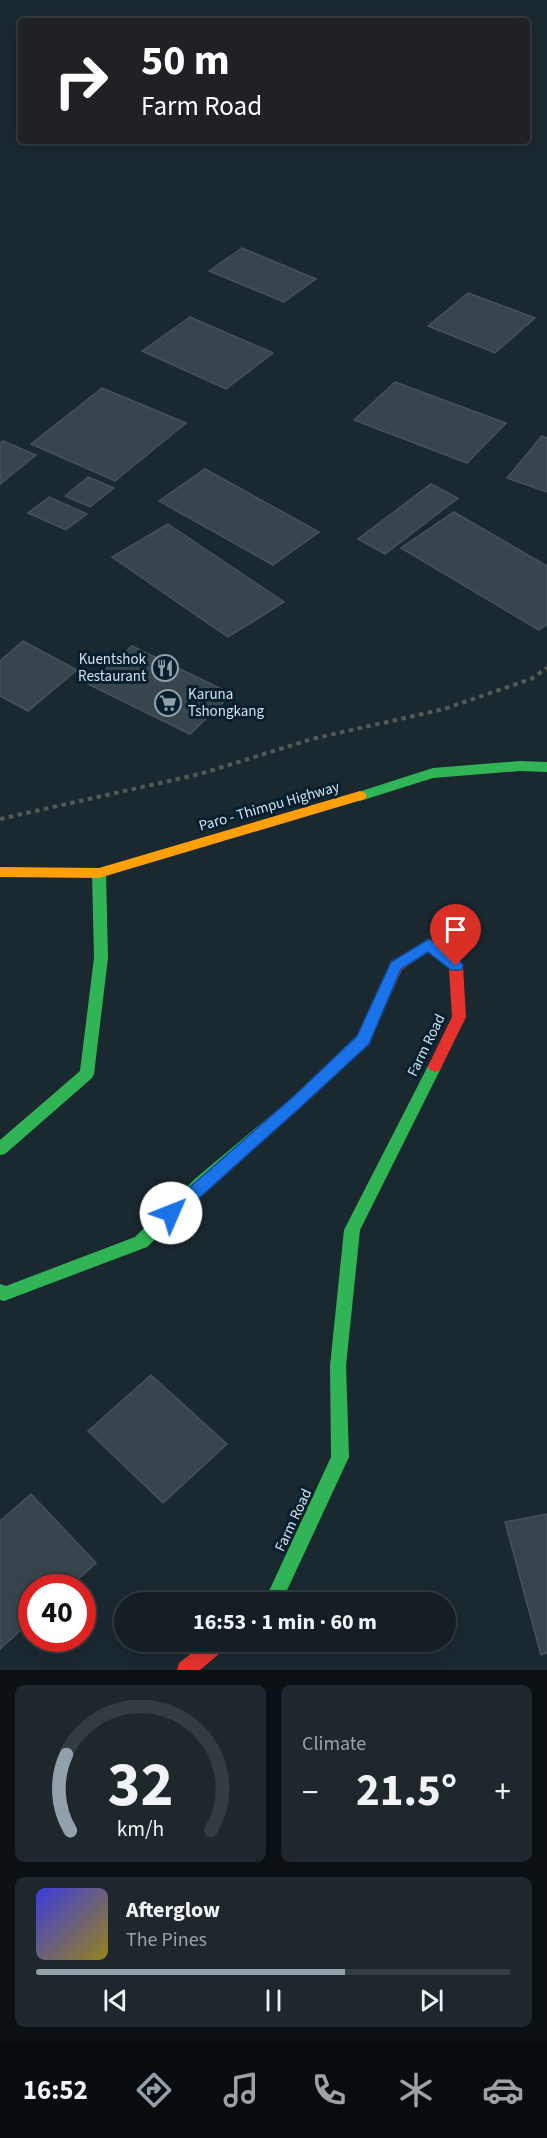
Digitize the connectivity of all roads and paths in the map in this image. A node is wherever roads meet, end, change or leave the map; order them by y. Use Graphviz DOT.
graph roads {
  1 [pos="547,668"];
  2 [pos="547,768"];
  3 [pos="0,819"];
  4 [pos="0,872"];
  5 [pos="99,873"];
  6 [pos="0,1149"];
  7 [pos="0,1292"];
  8 [pos="277,1592"];
  9 [pos="208,1652"];
  10 [pos="186,1670"];
  1 -- 3 [label="path"];
  2 -- 5 [label="street, Paro - Thimpu Highway"];
  4 -- 5 [label="street, Paro - Thimpu Highway"];
  5 -- 6 [label="street"];
  7 -- 8 [label="street, Farm Road"];
  9 -- 10 [label="street"];
}
